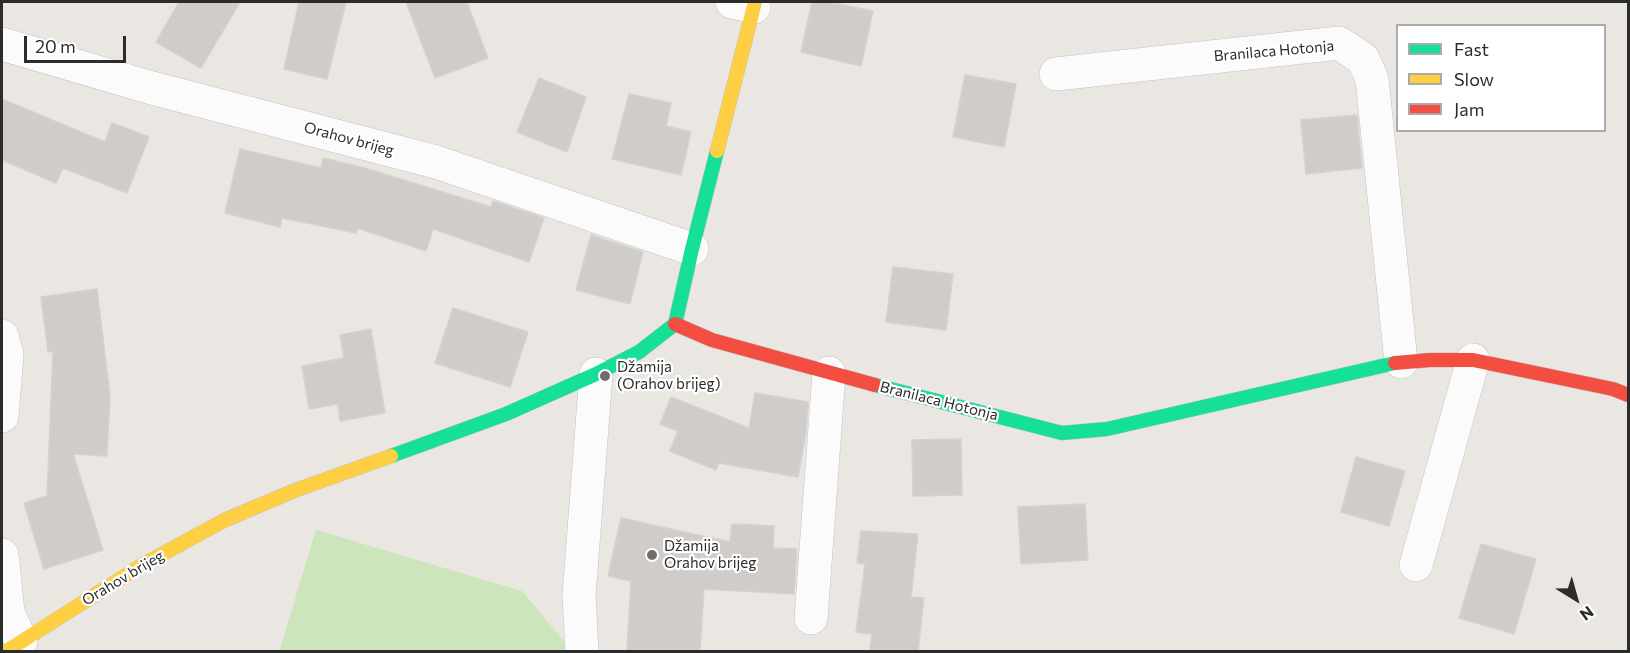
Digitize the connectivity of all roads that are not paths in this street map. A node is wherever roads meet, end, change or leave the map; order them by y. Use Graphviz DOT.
graph roads {
  1 [pos="747,4"];
  2 [pos="2,44"];
  3 [pos="1056,74"];
  4 [pos="692,249"];
  5 [pos="675,324"];
  6 [pos="2,336"];
  7 [pos="1473,360"];
  8 [pos="1401,362"];
  9 [pos="829,373"];
  10 [pos="596,374"];
  11 [pos="1629,395"];
  12 [pos="2,416"];
  13 [pos="2,555"];
  14 [pos="1416,565"];
  15 [pos="811,618"];
  16 [pos="9,639"];
  17 [pos="582,651"];
  1 -- 4 [label="street"];
  2 -- 4 [label="street, Orahov brijeg"];
  3 -- 8 [label="street, Branilaca Hotonja"];
  4 -- 5 [label="street"];
  5 -- 9 [label="street, Branilaca Hotonja"];
  5 -- 10 [label="street, Orahov brijeg"];
  6 -- 12 [label="street"];
  7 -- 8 [label="street, Branilaca Hotonja"];
  7 -- 11 [label="street, Branilaca Hotonja"];
  7 -- 14 [label="street"];
  8 -- 9 [label="street, Branilaca Hotonja"];
  9 -- 15 [label="street"];
  10 -- 16 [label="street, Orahov brijeg"];
  10 -- 17 [label="street"];
  13 -- 16 [label="street, Orahov brijeg"];
}
